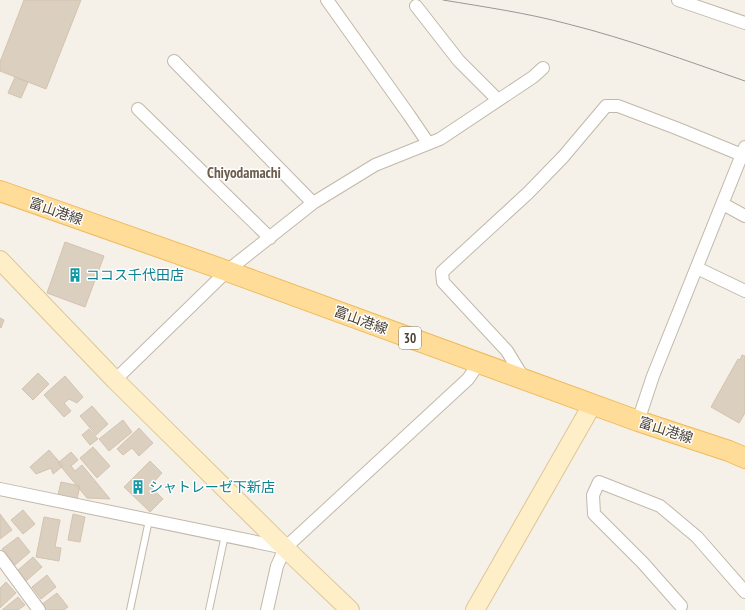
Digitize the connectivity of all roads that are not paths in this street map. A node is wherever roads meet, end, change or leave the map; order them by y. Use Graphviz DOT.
graph roads {
  1 [pos="327,0"];
  2 [pos="678,0"];
  3 [pos="416,6"];
  4 [pos="745,23"];
  5 [pos="174,60"];
  6 [pos="543,68"];
  7 [pos="498,100"];
  8 [pos="138,109"];
  9 [pos="428,143"];
  10 [pos="743,151"];
  11 [pos="0,191"];
  12 [pos="313,204"];
  13 [pos="723,204"];
  14 [pos="745,216"];
  15 [pos="270,238"];
  16 [pos="0,260"];
  17 [pos="697,268"];
  18 [pos="227,271"];
  19 [pos="745,291"];
  20 [pos="480,364"];
  21 [pos="524,379"];
  22 [pos="114,380"];
  23 [pos="592,404"];
  24 [pos="638,421"];
  25 [pos="745,458"];
  26 [pos="0,489"];
  27 [pos="149,520"];
  28 [pos="225,535"];
  29 [pos="285,548"];
  30 [pos="0,558"];
  31 [pos="745,592"];
  32 [pos="681,606"];
  33 [pos="38,610"];
  34 [pos="130,610"];
  35 [pos="209,610"];
  36 [pos="267,610"];
  37 [pos="350,610"];
  38 [pos="475,610"];
  1 -- 9 [label="street"];
  2 -- 4 [label="street"];
  3 -- 7 [label="street"];
  5 -- 12 [label="street"];
  6 -- 7 [label="street"];
  7 -- 9 [label="street"];
  8 -- 15 [label="street"];
  9 -- 12 [label="street"];
  10 -- 13 [label="street"];
  10 -- 21 [label="street"];
  11 -- 18 [label="main road, 富山港線 / 30"];
  12 -- 15 [label="street"];
  13 -- 14 [label="street"];
  13 -- 17 [label="street"];
  15 -- 18 [label="street"];
  16 -- 22 [label="street"];
  17 -- 19 [label="street"];
  17 -- 24 [label="street"];
  18 -- 20 [label="main road, 富山港線 / 30"];
  18 -- 22 [label="street"];
  20 -- 21 [label="main road, 富山港線 / 30"];
  20 -- 29 [label="street"];
  21 -- 23 [label="main road, 富山港線 / 30"];
  22 -- 29 [label="street"];
  23 -- 24 [label="main road, 富山港線 / 30"];
  23 -- 38 [label="street"];
  24 -- 25 [label="main road, 富山港線 / 30"];
  26 -- 27 [label="street"];
  27 -- 28 [label="street"];
  27 -- 34 [label="lane"];
  28 -- 29 [label="street"];
  28 -- 35 [label="lane"];
  29 -- 36 [label="street"];
  29 -- 37 [label="street"];
  30 -- 33 [label="street"];
  31 -- 32 [label="street"];
}
